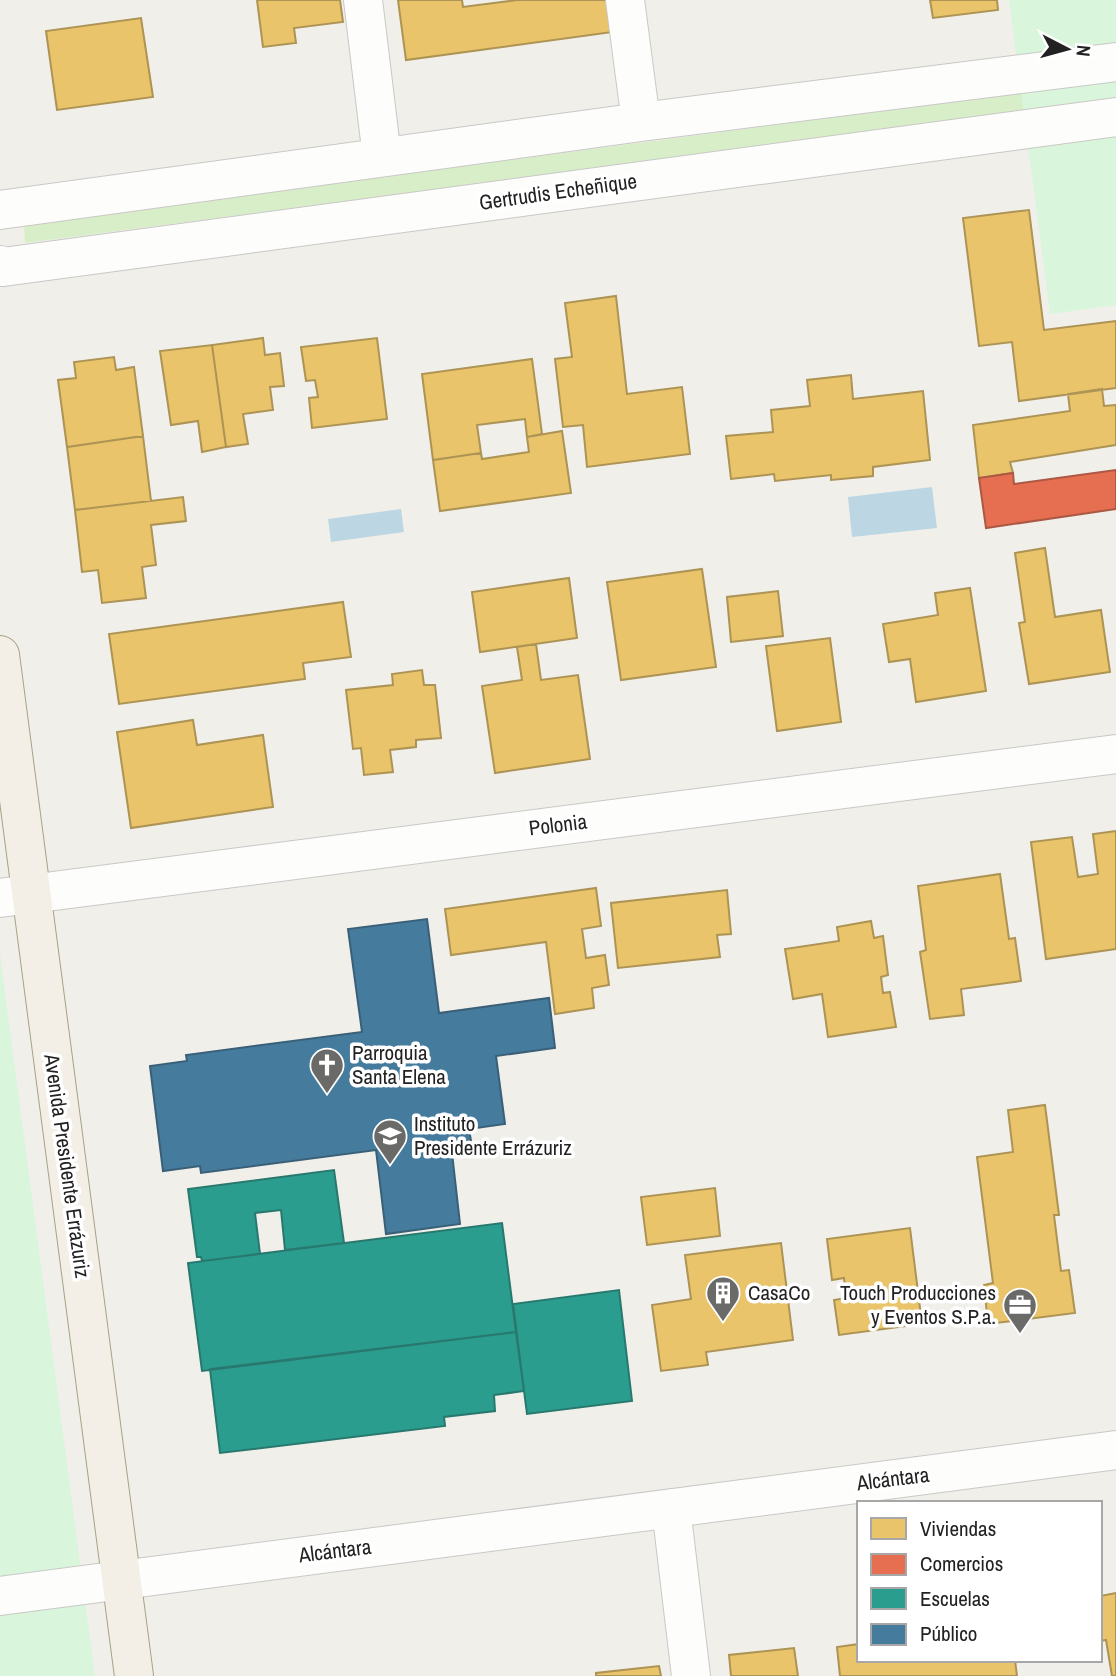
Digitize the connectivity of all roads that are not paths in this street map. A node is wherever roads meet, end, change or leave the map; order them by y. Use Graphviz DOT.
graph roads {
  1 [pos="363,0"];
  2 [pos="625,0"];
  3 [pos="1116,62"];
  4 [pos="1116,117"];
  5 [pos="641,122"];
  6 [pos="382,157"];
  7 [pos="0,210"];
  8 [pos="0,265"];
  9 [pos="0,655"];
  10 [pos="1116,754"];
  11 [pos="16,896"];
  12 [pos="1116,1450"];
  13 [pos="671,1508"];
  14 [pos="122,1579"];
  15 [pos="0,1595"];
  16 [pos="134,1676"];
  17 [pos="691,1676"];
  1 -- 6 [label="street"];
  2 -- 5 [label="street"];
  3 -- 5 [label="street"];
  4 -- 8 [label="street, Gertrudis Echeñique"];
  5 -- 6 [label="street"];
  6 -- 7 [label="street"];
  9 -- 11 [label="main road, Avenida Presidente Errázuriz"];
  10 -- 11 [label="street, Polonia"];
  11 -- 14 [label="main road, Avenida Presidente Errázuriz"];
  12 -- 13 [label="street, Alcántara"];
  13 -- 14 [label="street, Alcántara"];
  13 -- 17 [label="street"];
  14 -- 15 [label="street, Alcántara"];
  14 -- 16 [label="main road, Avenida Presidente Errázuriz"];
}
